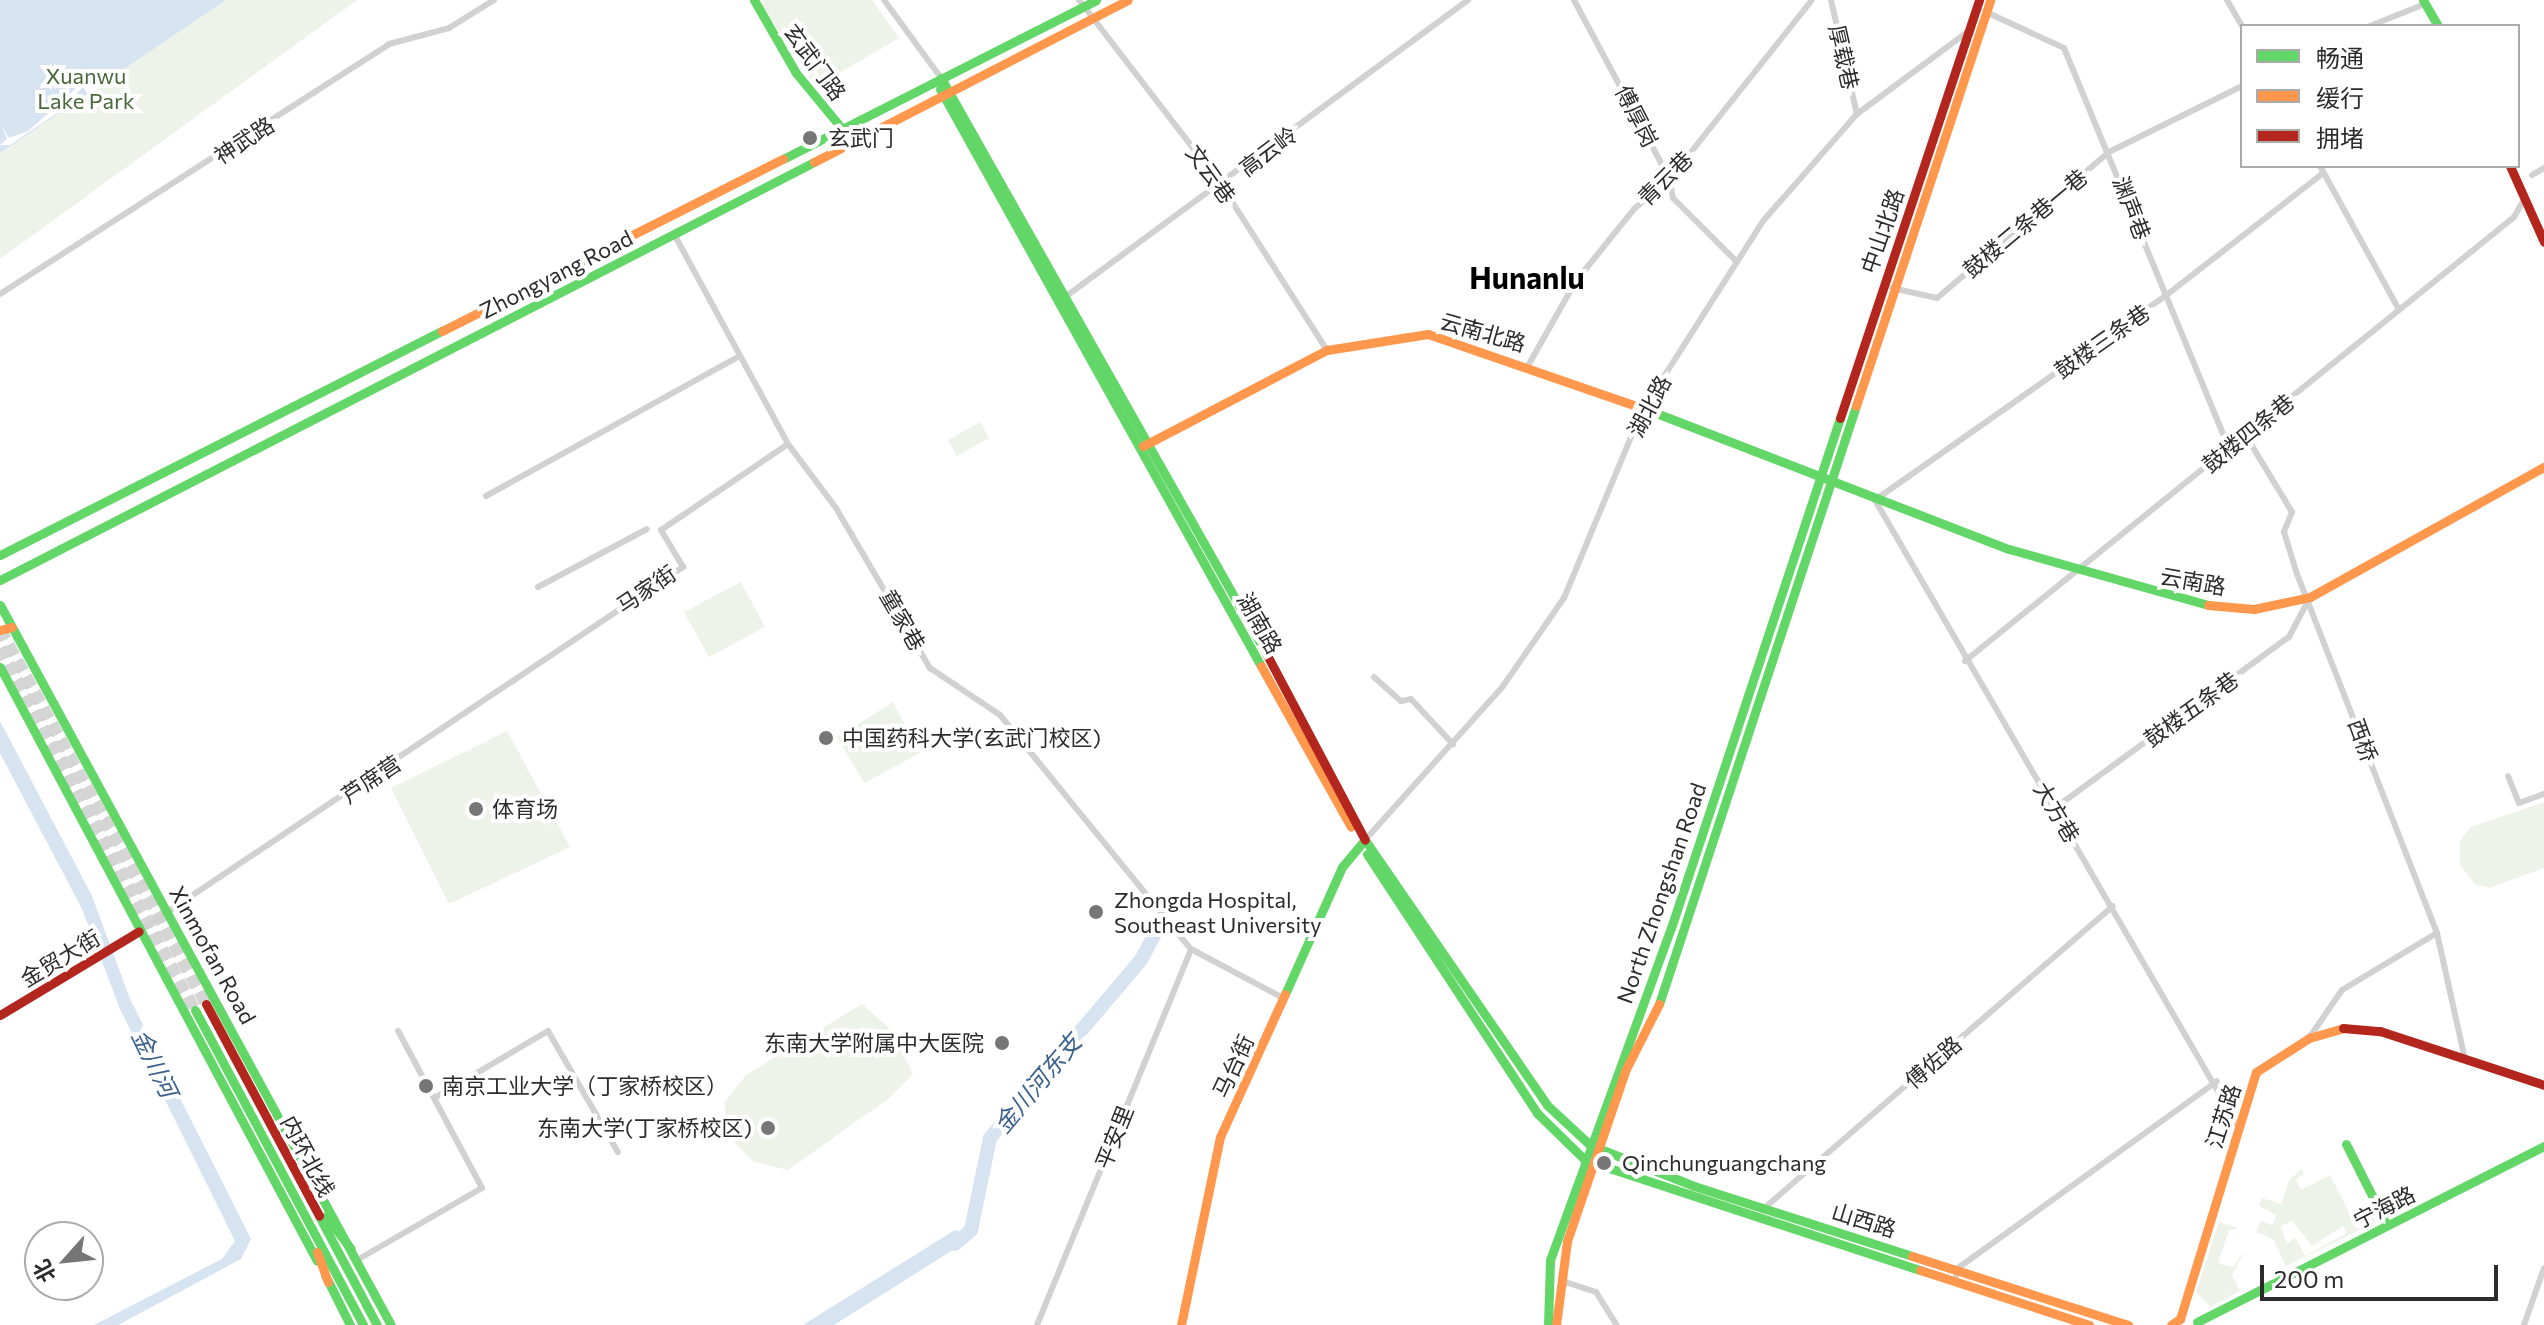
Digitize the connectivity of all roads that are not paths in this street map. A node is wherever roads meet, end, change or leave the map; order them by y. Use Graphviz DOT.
graph roads {
  1 [pos="494,0"];
  2 [pos="754,0"];
  3 [pos="884,0"];
  4 [pos="1096,0"];
  5 [pos="1128,0"];
  6 [pos="1468,0"];
  7 [pos="1574,0"];
  8 [pos="1812,0"];
  9 [pos="1831,0"];
  10 [pos="1979,0"];
  11 [pos="1990,0"];
  12 [pos="1997,0"];
  13 [pos="2227,0"];
  14 [pos="2424,2"];
  15 [pos="1080,3"];
  16 [pos="1986,12"];
  17 [pos="1091,19"];
  18 [pos="2241,24"];
  19 [pos="2374,24"];
  20 [pos="2437,24"];
  21 [pos="1969,31"];
  22 [pos="938,79"];
  23 [pos="2240,87"];
  24 [pos="947,94"];
  25 [pos="1857,114"];
  26 [pos="841,128"];
  27 [pos="853,142"];
  28 [pos="2109,152"];
  29 [pos="2511,168"];
  30 [pos="2544,168"];
  31 [pos="2321,169"];
  32 [pos="2532,175"];
  33 [pos="1668,181"];
  34 [pos="1222,186"];
  35 [pos="2525,198"];
  36 [pos="674,234"];
  37 [pos="2544,242"];
  38 [pos="1736,261"];
  39 [pos="1891,288"];
  40 [pos="0,294"];
  41 [pos="1065,297"];
  42 [pos="2164,297"];
  43 [pos="2398,308"];
  44 [pos="1327,350"];
  45 [pos="740,356"];
  46 [pos="1529,364"];
  47 [pos="1642,411"];
  48 [pos="2246,436"];
  49 [pos="788,444"];
  50 [pos="1143,446"];
  51 [pos="2229,449"];
  52 [pos="2544,467"];
  53 [pos="1826,476"];
  54 [pos="486,496"];
  55 [pos="1875,500"];
  56 [pos="647,529"];
  57 [pos="0,555"];
  58 [pos="2072,570"];
  59 [pos="0,580"];
  60 [pos="538,587"];
  61 [pos="2310,597"];
  62 [pos="0,605"];
  63 [pos="12,627"];
  64 [pos="0,630"];
  65 [pos="568,640"];
  66 [pos="1965,661"];
  67 [pos="0,667"];
  68 [pos="1374,677"];
  69 [pos="1453,744"];
  70 [pos="2508,776"];
  71 [pos="2544,794"];
  72 [pos="2055,808"];
  73 [pos="1363,842"];
  74 [pos="2113,906"];
  75 [pos="169,912"];
  76 [pos="139,931"];
  77 [pos="2437,933"];
  78 [pos="1191,949"];
  79 [pos="1283,998"];
  80 [pos="206,1004"];
  81 [pos="195,1010"];
  82 [pos="0,1015"];
  83 [pos="398,1031"];
  84 [pos="2309,1038"];
  85 [pos="2464,1055"];
  86 [pos="2217,1081"];
  87 [pos="2544,1085"];
  88 [pos="436,1097"];
  89 [pos="2238,1126"];
  90 [pos="2346,1144"];
  91 [pos="2544,1146"];
  92 [pos="1594,1147"];
  93 [pos="618,1152"];
  94 [pos="1589,1162"];
  95 [pos="305,1190"];
  96 [pos="295,1197"];
  97 [pos="1763,1209"];
  98 [pos="1753,1218"];
  99 [pos="2387,1225"];
  100 [pos="351,1249"];
  101 [pos="357,1260"];
  102 [pos="1958,1268"];
  103 [pos="2544,1268"];
  104 [pos="1955,1280"];
  105 [pos="1562,1281"];
  106 [pos="328,1282"];
  107 [pos="2180,1319"];
  108 [pos="2199,1324"];
  109 [pos="350,1325"];
  110 [pos="363,1325"];
  111 [pos="377,1325"];
  112 [pos="391,1325"];
  113 [pos="1037,1325"];
  114 [pos="1181,1325"];
  115 [pos="1548,1325"];
  116 [pos="1556,1325"];
  117 [pos="1617,1325"];
  118 [pos="2089,1325"];
  119 [pos="2128,1325"];
  120 [pos="2171,1325"];
  121 [pos="2524,1325"];
  1 -- 40 [label="street, 神武路"];
  2 -- 26 [label="main road, 玄武门路"];
  3 -- 22 [label="street"];
  4 -- 15 [label="main road, Zhongyang Road"];
  5 -- 17 [label="main road, Zhongyang Road"];
  6 -- 34 [label="street, 高云岭"];
  7 -- 33 [label="street, 傅厚岗"];
  8 -- 33 [label="street, 青云巷"];
  9 -- 25 [label="street, 厚载巷"];
  10 -- 21 [label="main road, 中山北路"];
  11 -- 16 [label="main road"];
  12 -- 16 [label="street, 湖北路"];
  13 -- 18 [label="street"];
  14 -- 19 [label="street"];
  14 -- 20 [label="main road"];
  15 -- 17 [label="street, 文云巷"];
  15 -- 22 [label="main road, Zhongyang Road"];
  16 -- 21 [label="street, 湖北路"];
  16 -- 28 [label="street, 渊声巷"];
  16 -- 39 [label="main road"];
  17 -- 24 [label="main road, Zhongyang Road"];
  17 -- 34 [label="street, 文云巷"];
  21 -- 25 [label="street, 湖北路"];
  21 -- 53 [label="main road, 中山北路"];
  22 -- 24 [label="main road, 湖南路"];
  22 -- 26 [label="main road, Zhongyang Road"];
  23 -- 28 [label="street, 鼓楼二条巷一巷"];
  24 -- 27 [label="main road, Zhongyang Road"];
  24 -- 41 [label="main road, 湖南路"];
  24 -- 50 [label="main road, 湖南路"];
  25 -- 38 [label="street, 湖北路"];
  26 -- 27 [label="main road, 玄武门路"];
  26 -- 57 [label="main road, Zhongyang Road"];
  27 -- 36 [label="main road, Zhongyang Road"];
  28 -- 39 [label="street, 鼓楼二条巷一巷"];
  28 -- 42 [label="street, 渊声巷"];
  29 -- 35 [label="main road"];
  30 -- 32 [label="street"];
  31 -- 42 [label="street, 鼓楼三条巷"];
  31 -- 43 [label="street"];
  33 -- 38 [label="street, 傅厚岗"];
  33 -- 46 [label="street, 青云巷"];
  34 -- 41 [label="street, 高云岭"];
  34 -- 44 [label="street, 文云巷"];
  35 -- 37 [label="main road"];
  35 -- 43 [label="street, 鼓楼四条巷"];
  36 -- 45 [label="street, 童家巷"];
  36 -- 59 [label="main road, Zhongyang Road"];
  38 -- 47 [label="street, 湖北路"];
  39 -- 53 [label="main road"];
  41 -- 50 [label="main road, 湖南路"];
  42 -- 51 [label="street, 渊声巷"];
  42 -- 55 [label="street, 鼓楼三条巷"];
  43 -- 48 [label="street, 鼓楼四条巷"];
  44 -- 46 [label="main road, 云南北路"];
  44 -- 50 [label="main road, 云南北路"];
  45 -- 49 [label="street, 童家巷"];
  45 -- 54 [label="street"];
  46 -- 47 [label="main road, 云南北路"];
  47 -- 53 [label="main road, 云南北路"];
  47 -- 69 [label="street, 湖北路"];
  48 -- 51 [label="street, 鼓楼四条巷"];
  48 -- 61 [label="street, 西桥"];
  49 -- 65 [label="street, 马家街"];
  49 -- 78 [label="street, 童家巷"];
  50 -- 73 [label="main road, 湖南路"];
  51 -- 58 [label="street, 鼓楼四条巷"];
  52 -- 61 [label="main road, 云南路"];
  53 -- 55 [label="main road, 云南路"];
  53 -- 92 [label="main road, North Zhongshan Road"];
  53 -- 92 [label="main road, North Zhongshan Road"];
  55 -- 58 [label="main road, 云南路"];
  55 -- 66 [label="street, 大方巷"];
  56 -- 60 [label="street"];
  58 -- 61 [label="main road, 云南路"];
  58 -- 66 [label="street, 鼓楼四条巷"];
  61 -- 72 [label="street, 鼓楼五条巷"];
  61 -- 77 [label="street, 西桥"];
  62 -- 63 [label="main road, Xinmofan Road"];
  63 -- 64 [label="main road"];
  63 -- 75 [label="main road, Xinmofan Road"];
  65 -- 75 [label="street, 芦席营"];
  66 -- 72 [label="street, 大方巷"];
  67 -- 76 [label="main road"];
  68 -- 69 [label="street"];
  69 -- 73 [label="street, 湖北路"];
  70 -- 71 [label="street"];
  72 -- 74 [label="street, 大方巷"];
  73 -- 79 [label="main road, 马台街"];
  73 -- 92 [label="main road, 湖南路"];
  73 -- 94 [label="main road, 湖南路"];
  74 -- 86 [label="street, 大方巷"];
  74 -- 97 [label="street, 傅佐路"];
  75 -- 76 [label="street, 芦席营"];
  75 -- 100 [label="main road, Xinmofan Road"];
  76 -- 82 [label="main road, 金贸大街"];
  76 -- 106 [label="main road"];
  77 -- 84 [label="street"];
  77 -- 85 [label="street, 西桥"];
  78 -- 79 [label="street, 童家巷"];
  78 -- 113 [label="street, 平安里"];
  79 -- 114 [label="main road, 马台街"];
  80 -- 95 [label="main road, 内环北线"];
  81 -- 96 [label="main road, 内环北线"];
  83 -- 88 [label="street"];
  84 -- 85 [label="main road, 江苏路"];
  84 -- 89 [label="main road, 江苏路"];
  85 -- 87 [label="main road, 江苏路"];
  86 -- 89 [label="street, 大方巷"];
  86 -- 102 [label="street"];
  88 -- 93 [label="street"];
  88 -- 101 [label="street"];
  89 -- 107 [label="main road, 江苏路"];
  90 -- 99 [label="main road"];
  91 -- 99 [label="main road, 宁海路"];
  92 -- 94 [label="main road, North Zhongshan Road"];
  92 -- 97 [label="main road, 山西路"];
  94 -- 98 [label="main road, 山西路"];
  94 -- 105 [label="main road, North Zhongshan Road"];
  94 -- 115 [label="main road, North Zhongshan Road"];
  95 -- 100 [label="main road"];
  95 -- 111 [label="main road, 内环北线"];
  96 -- 106 [label="main road"];
  96 -- 110 [label="main road, 内环北线"];
  97 -- 98 [label="street, 傅佐路"];
  97 -- 102 [label="main road, 山西路"];
  98 -- 104 [label="main road, 山西路"];
  99 -- 108 [label="main road, 宁海路"];
  100 -- 101 [label="main road, Xinmofan Road"];
  101 -- 112 [label="main road, Xinmofan Road"];
  102 -- 104 [label="street"];
  102 -- 119 [label="main road, 山西路"];
  103 -- 121 [label="street"];
  104 -- 118 [label="main road, 山西路"];
  105 -- 116 [label="main road, North Zhongshan Road"];
  105 -- 117 [label="street"];
  106 -- 109 [label="main road"];
  107 -- 108 [label="main road"];
  107 -- 120 [label="main road"];
}
